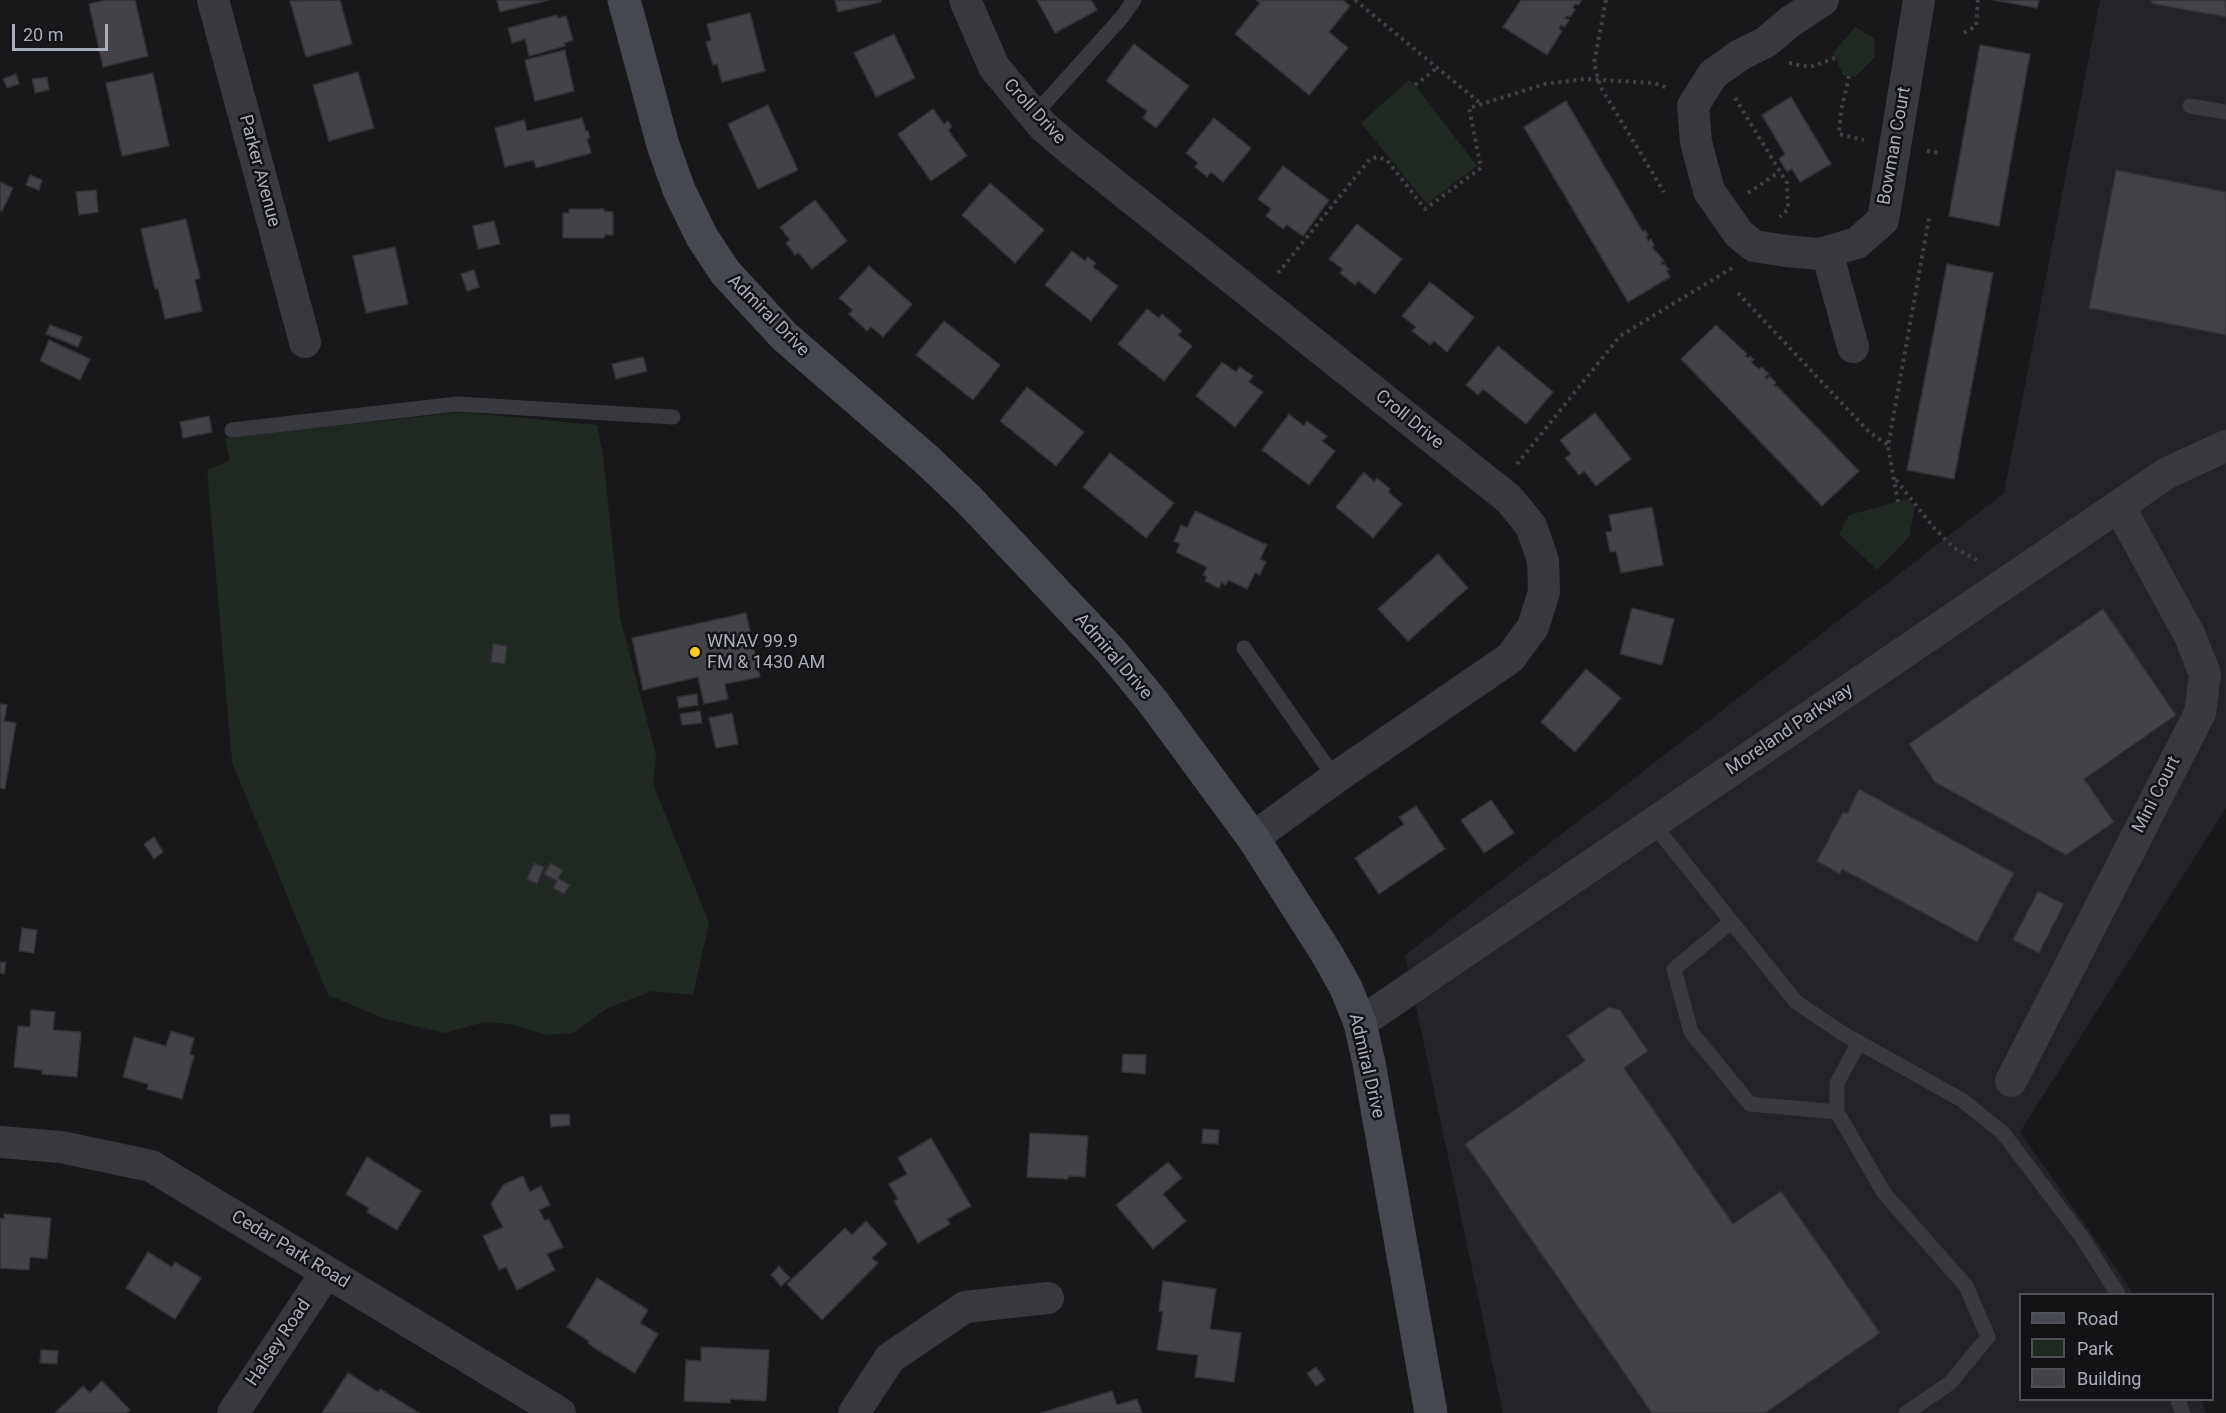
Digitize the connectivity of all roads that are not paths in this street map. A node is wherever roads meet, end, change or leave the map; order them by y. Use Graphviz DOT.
graph roads {
  1 [pos="213,0"];
  2 [pos="624,0"];
  3 [pos="965,0"];
  4 [pos="1134,0"];
  5 [pos="1823,0"];
  6 [pos="1919,0"];
  7 [pos="2190,106"];
  8 [pos="2226,112"];
  9 [pos="1034,116"];
  10 [pos="1827,252"];
  11 [pos="305,342"];
  12 [pos="1853,347"];
  13 [pos="673,417"];
  14 [pos="232,430"];
  15 [pos="2226,446"];
  16 [pos="2119,506"];
  17 [pos="1244,648"];
  18 [pos="1335,778"];
  19 [pos="1653,824"];
  20 [pos="1253,838"];
  21 [pos="1731,922"];
  22 [pos="1360,1023"];
  23 [pos="1858,1042"];
  24 [pos="2011,1081"];
  25 [pos="1837,1112"];
  26 [pos="0,1142"];
  27 [pos="326,1273"];
  28 [pos="2117,1293"];
  29 [pos="1048,1298"];
  30 [pos="233,1413"];
  31 [pos="560,1413"];
  32 [pos="854,1413"];
  33 [pos="1431,1413"];
  34 [pos="1906,1413"];
  1 -- 11 [label="street, Parker Avenue"];
  2 -- 20 [label="street, Admiral Drive"];
  3 -- 9 [label="street, Croll Drive"];
  4 -- 9 [label="lane"];
  5 -- 10 [label="street, Bowman Court"];
  6 -- 10 [label="street, Bowman Court"];
  7 -- 8 [label="lane"];
  9 -- 18 [label="street, Croll Drive"];
  10 -- 12 [label="street"];
  13 -- 14 [label="lane"];
  15 -- 16 [label="street, Moreland Parkway"];
  16 -- 19 [label="street, Moreland Parkway"];
  16 -- 24 [label="street, Mini Court"];
  17 -- 18 [label="lane"];
  18 -- 20 [label="street, Croll Drive"];
  19 -- 21 [label="lane"];
  19 -- 22 [label="street, Moreland Parkway"];
  20 -- 22 [label="street, Admiral Drive"];
  21 -- 23 [label="lane"];
  21 -- 25 [label="lane"];
  22 -- 33 [label="street, Admiral Drive"];
  23 -- 25 [label="lane"];
  23 -- 28 [label="lane"];
  25 -- 34 [label="lane"];
  26 -- 27 [label="street, Cedar Park Road"];
  27 -- 30 [label="street, Halsey Road"];
  27 -- 31 [label="street, Cedar Park Road"];
  29 -- 32 [label="street"];
}
